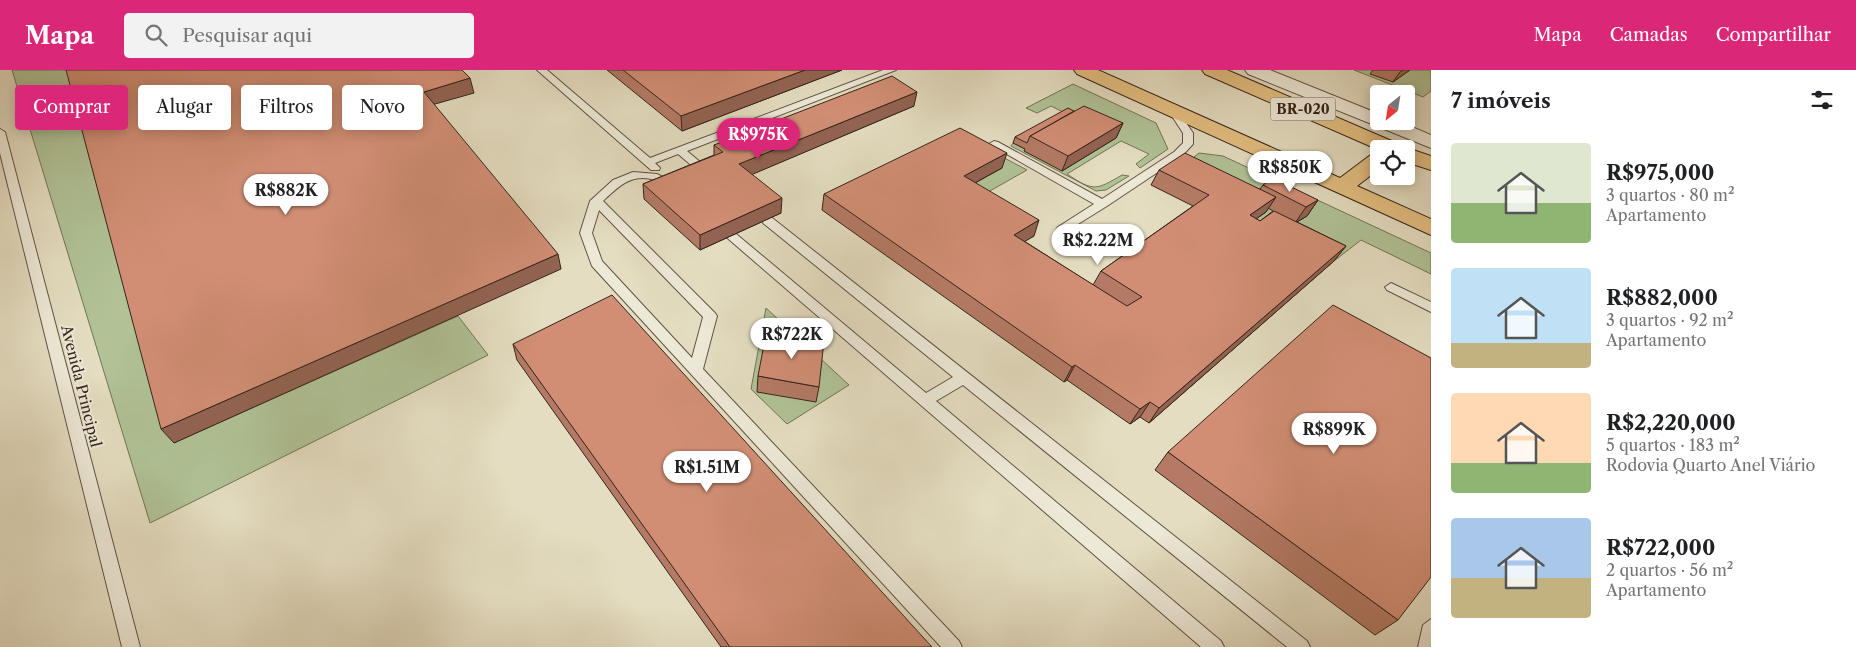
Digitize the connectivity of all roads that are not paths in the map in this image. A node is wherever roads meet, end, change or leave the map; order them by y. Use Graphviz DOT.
graph roads {
  1 [pos="542,70"];
  2 [pos="891,70"];
  3 [pos="1082,70"];
  4 [pos="1211,70"];
  5 [pos="1254,70"];
  6 [pos="1173,110"];
  7 [pos="1370,117"];
  8 [pos="1431,126"];
  9 [pos="1386,130"];
  10 [pos="0,132"];
  11 [pos="1382,140"];
  12 [pos="1394,140"];
  13 [pos="1412,140"];
  14 [pos="994,144"];
  15 [pos="680,150"];
  16 [pos="1415,155"];
  17 [pos="648,162"];
  18 [pos="1431,164"];
  19 [pos="1370,168"];
  20 [pos="707,173"];
  21 [pos="1342,187"];
  22 [pos="596,200"];
  23 [pos="1103,204"];
  24 [pos="767,220"];
  25 [pos="1431,228"];
  26 [pos="1062,230"];
  27 [pos="731,236"];
  28 [pos="1391,287"];
  29 [pos="1431,307"];
  30 [pos="696,371"];
  31 [pos="964,377"];
  32 [pos="925,401"];
  33 [pos="1431,628"];
  34 [pos="131,647"];
  35 [pos="953,647"];
  36 [pos="1215,647"];
  37 [pos="1301,647"];
  38 [pos="1427,647"];
  1 -- 17 [label="lane"];
  2 -- 15 [label="lane"];
  3 -- 6 [label="highway"];
  4 -- 11 [label="highway, BR-020"];
  5 -- 7 [label="street"];
  6 -- 21 [label="highway"];
  6 -- 23 [label="lane"];
  8 -- 13 [label="street"];
  9 -- 12 [label="street"];
  10 -- 34 [label="lane, Avenida Principal"];
  14 -- 23 [label="lane"];
  15 -- 17 [label="lane"];
  15 -- 20 [label="lane"];
  16 -- 18 [label="highway, BR-020"];
  17 -- 22 [label="lane"];
  19 -- 21 [label="highway"];
  21 -- 25 [label="highway"];
  22 -- 30 [label="lane"];
  22 -- 30 [label="lane"];
  23 -- 26 [label="lane"];
  24 -- 31 [label="lane"];
  27 -- 32 [label="lane"];
  28 -- 29 [label="lane"];
  30 -- 35 [label="lane"];
  31 -- 32 [label="lane"];
  31 -- 37 [label="lane"];
  32 -- 36 [label="lane"];
  33 -- 38 [label="lane"];
}
